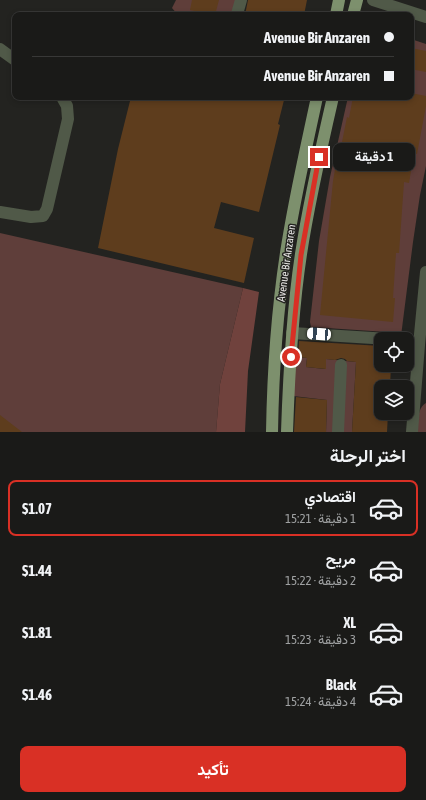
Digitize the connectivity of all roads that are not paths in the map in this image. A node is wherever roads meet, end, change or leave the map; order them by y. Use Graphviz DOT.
graph roads {
  1 [pos="240,0"];
  2 [pos="339,0"];
  3 [pos="357,0"];
  4 [pos="373,0"];
  5 [pos="237,12"];
  6 [pos="337,12"];
  7 [pos="354,12"];
  8 [pos="410,12"];
  9 [pos="414,13"];
  10 [pos="426,17"];
  11 [pos="0,49"];
  12 [pos="12,58"];
  13 [pos="64,100"];
  14 [pos="316,100"];
  15 [pos="333,100"];
  16 [pos="0,212"];
  17 [pos="426,272"];
  18 [pos="292,333"];
  19 [pos="374,338"];
  20 [pos="414,338"];
  21 [pos="414,350"];
  22 [pos="341,365"];
  23 [pos="417,369"];
  24 [pos="426,378"];
  25 [pos="272,432"];
  26 [pos="287,432"];
  27 [pos="338,432"];
  28 [pos="412,432"];
  1 -- 5 [label="street"];
  2 -- 6 [label="main road"];
  3 -- 7 [label="main road"];
  4 -- 8 [label="street"];
  9 -- 10 [label="street"];
  11 -- 12 [label="street"];
  13 -- 16 [label="street"];
  14 -- 25 [label="main road, Avenue Bir Anzaren"];
  15 -- 18 [label="main road, Avenue Bir Anzaren"];
  17 -- 20 [label="street"];
  18 -- 19 [label="street"];
  18 -- 26 [label="main road, Avenue Bir Anzaren"];
  21 -- 23 [label="street"];
  22 -- 27 [label="street"];
  23 -- 24 [label="street"];
  23 -- 28 [label="street"];
}
